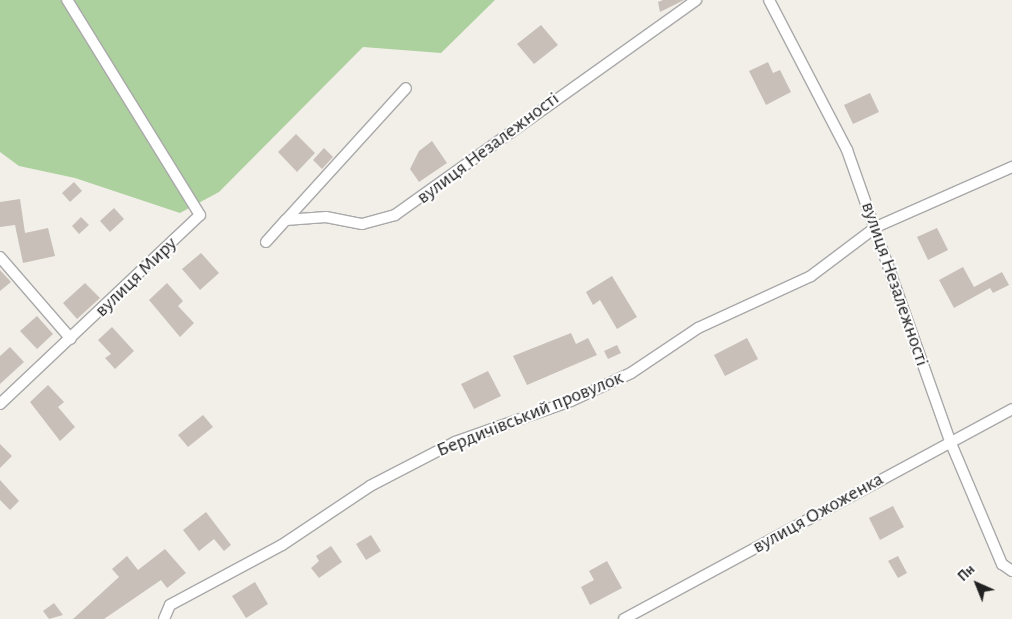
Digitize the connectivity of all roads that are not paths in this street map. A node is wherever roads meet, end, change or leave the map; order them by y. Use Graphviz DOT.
graph roads {
  1 [pos="67,0"];
  2 [pos="696,0"];
  3 [pos="769,0"];
  4 [pos="406,88"];
  5 [pos="1012,167"];
  6 [pos="286,220"];
  7 [pos="876,227"];
  8 [pos="266,242"];
  9 [pos="0,257"];
  10 [pos="71,339"];
  11 [pos="0,404"];
  12 [pos="1012,409"];
  13 [pos="950,441"];
  14 [pos="1012,572"];
  15 [pos="164,619"];
  16 [pos="624,619"];
  1 -- 10 [label="street, вулиця Миру"];
  2 -- 6 [label="street, вулиця Незалежності"];
  3 -- 7 [label="street, вулиця Незалежності"];
  4 -- 6 [label="street"];
  5 -- 7 [label="street, Бердичівський провулок"];
  6 -- 8 [label="street"];
  7 -- 13 [label="street, вулиця Незалежності"];
  7 -- 15 [label="street, Бердичівський провулок"];
  9 -- 10 [label="street"];
  10 -- 11 [label="street, вулиця Миру"];
  12 -- 13 [label="street, вулиця Ожоженка"];
  13 -- 14 [label="street, вулиця Незалежності"];
  13 -- 16 [label="street, вулиця Ожоженка"];
}
